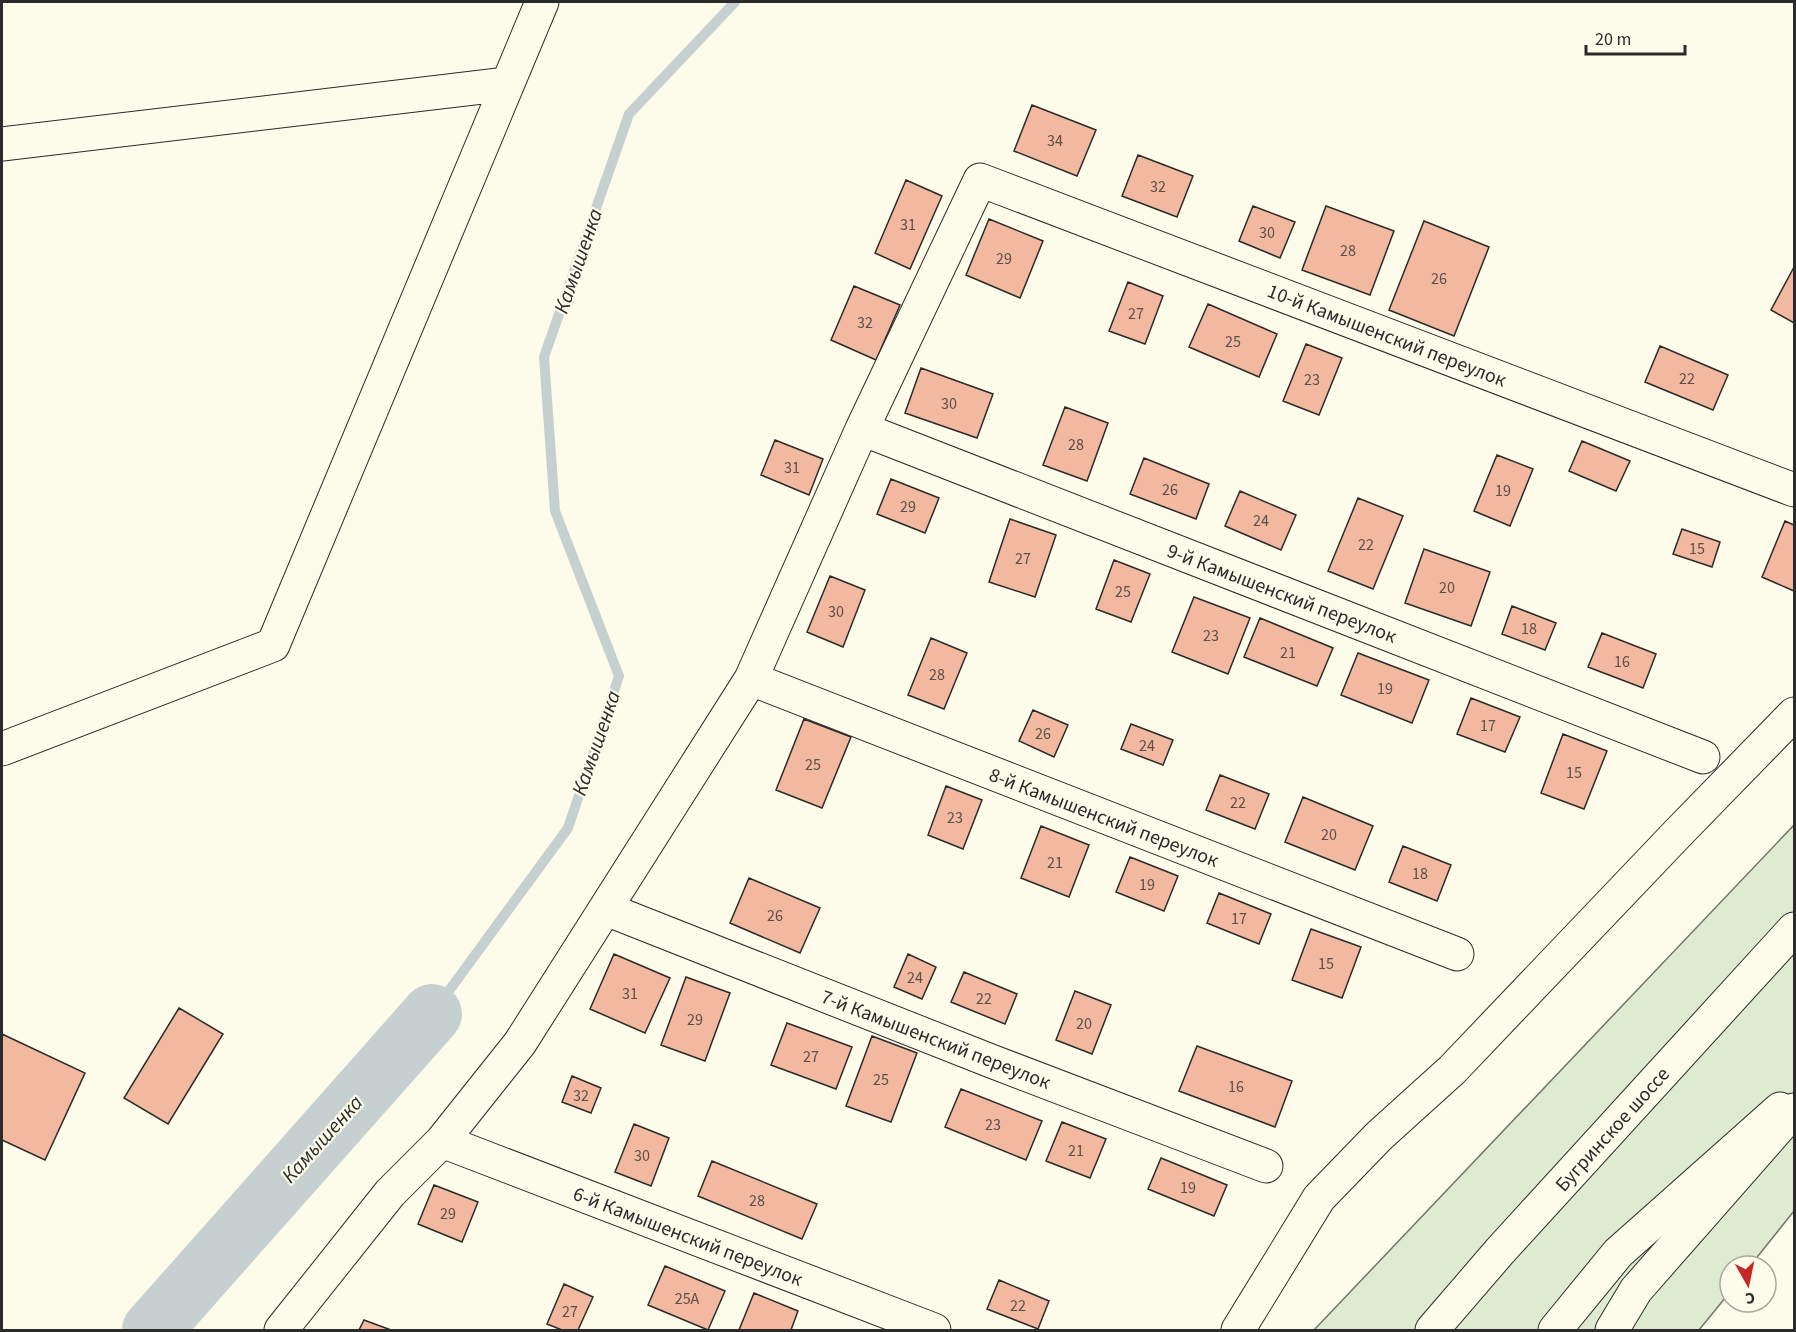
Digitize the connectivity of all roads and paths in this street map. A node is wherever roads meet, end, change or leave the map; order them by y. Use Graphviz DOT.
graph roads {
  1 [pos="542,2"];
  2 [pos="507,84"];
  3 [pos="2,144"];
  4 [pos="862,429"];
  5 [pos="1794,490"];
  6 [pos="751,679"];
  7 [pos="1794,714"];
  8 [pos="2,749"];
  9 [pos="1703,757"];
  10 [pos="606,909"];
  11 [pos="1794,929"];
  12 [pos="1457,954"];
  13 [pos="1794,1096"];
  14 [pos="1794,1110"];
  15 [pos="442,1141"];
  16 [pos="1266,1166"];
  17 [pos="281,1330"];
  18 [pos="934,1330"];
  19 [pos="1238,1330"];
  20 [pos="1432,1330"];
  21 [pos="1555,1330"];
  22 [pos="1612,1330"];
  1 -- 2 [label="street"];
  2 -- 3 [label="street"];
  2 -- 8 [label="street"];
  4 -- 5 [label="street, 10-й Камышенский переулок"];
  4 -- 6 [label="street"];
  4 -- 9 [label="street, 9-й Камышенский переулок"];
  6 -- 10 [label="street"];
  6 -- 12 [label="street, 8-й Камышенский переулок"];
  7 -- 19 [label="street"];
  10 -- 15 [label="street"];
  10 -- 16 [label="street, 7-й Камышенский переулок"];
  11 -- 20 [label="street, Бугринское шоссе"];
  13 -- 21 [label="street"];
  14 -- 22 [label="street"];
  15 -- 17 [label="street"];
  15 -- 18 [label="street, 6-й Камышенский переулок"];
}
